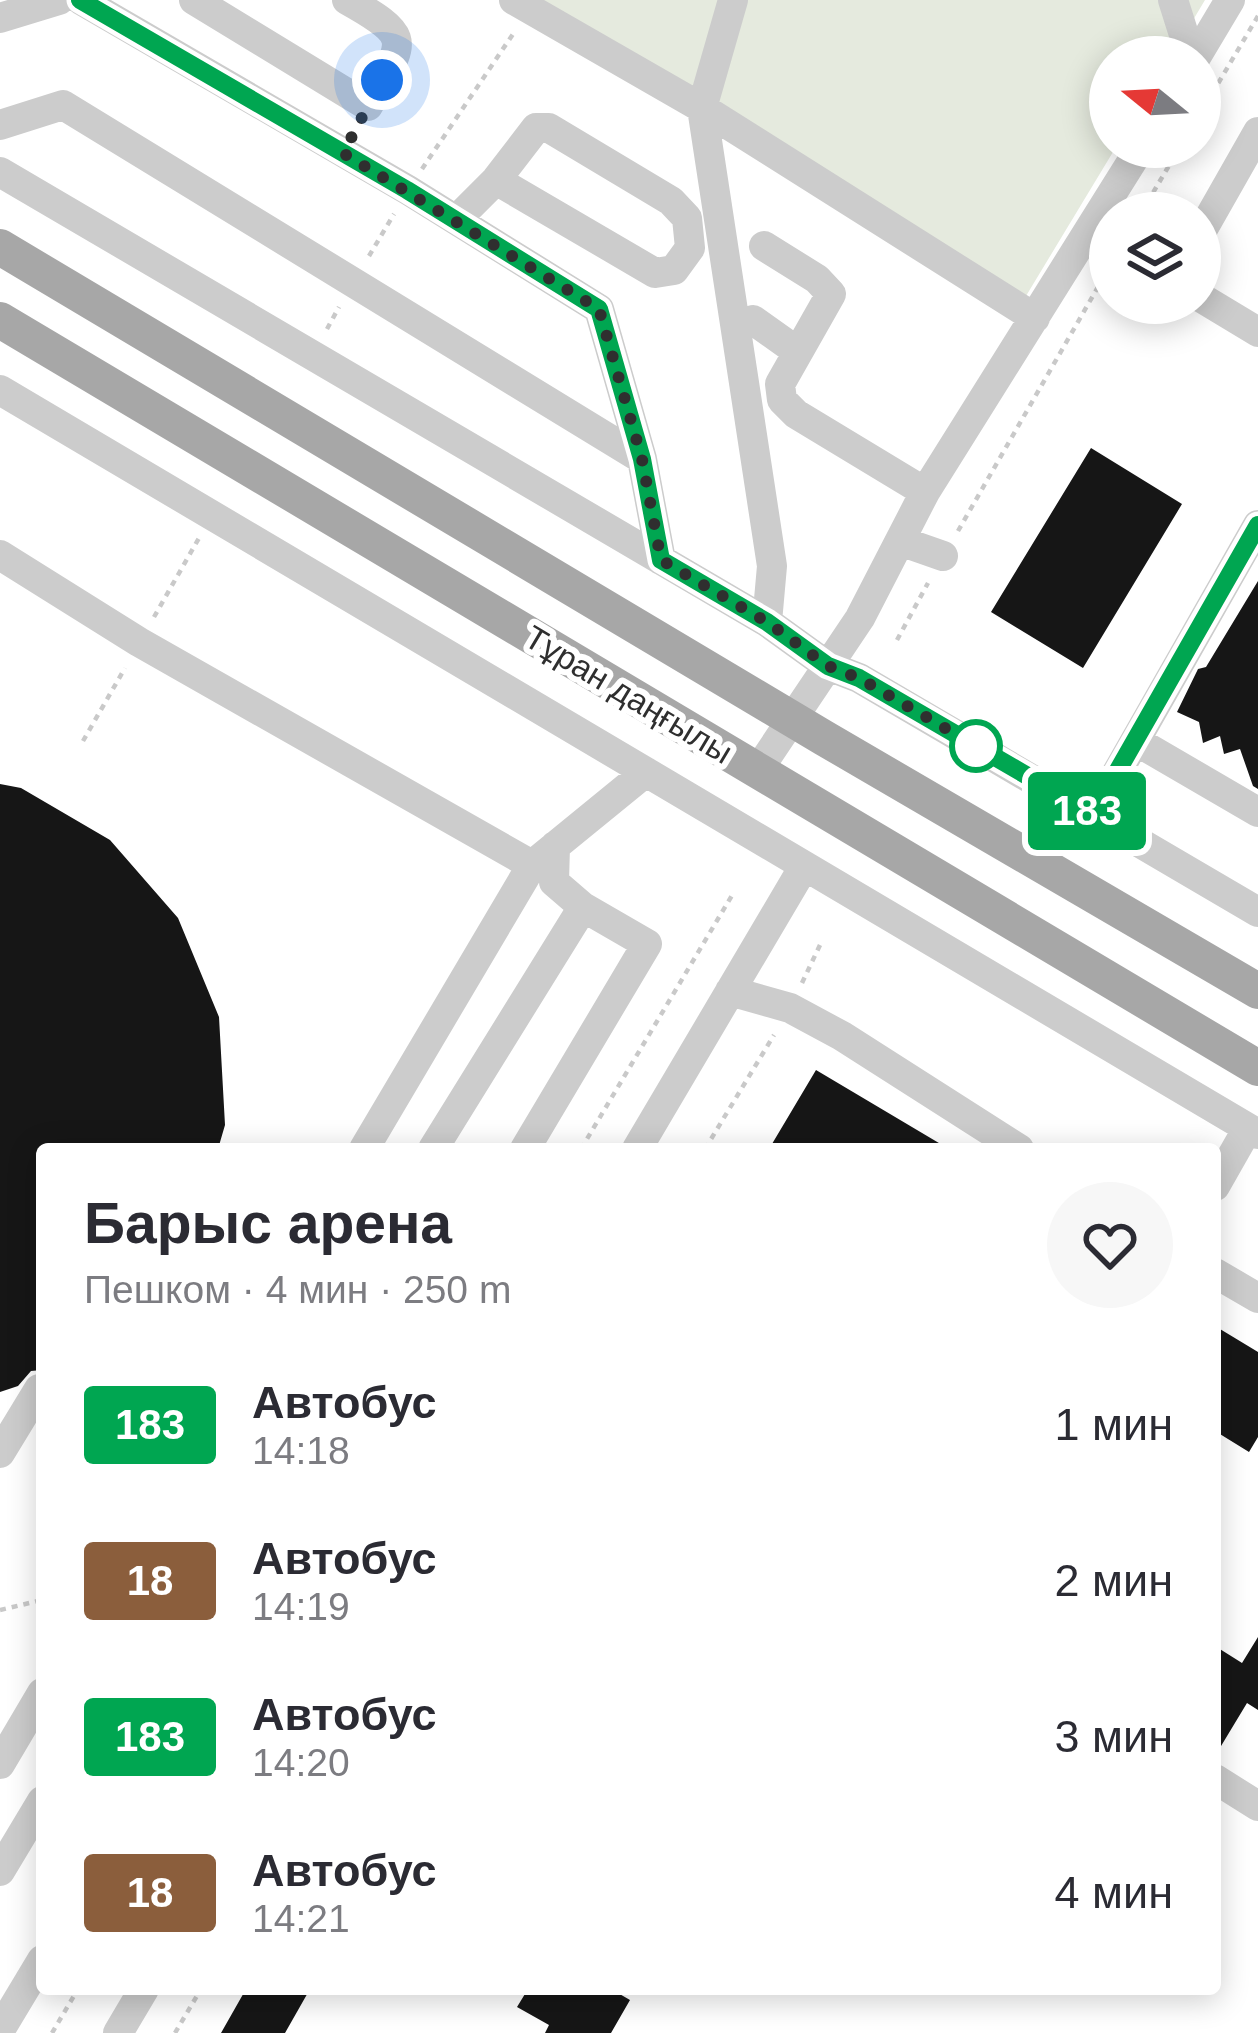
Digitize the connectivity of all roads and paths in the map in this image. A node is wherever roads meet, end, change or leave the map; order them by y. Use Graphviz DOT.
graph roads {
  1 [pos="59,0"];
  2 [pos="80,0"];
  3 [pos="194,0"];
  4 [pos="347,0"];
  5 [pos="733,0"];
  6 [pos="1173,0"];
  7 [pos="1229,0"];
  8 [pos="522,5"];
  9 [pos="1258,16"];
  10 [pos="0,18"];
  11 [pos="1186,36"];
  12 [pos="1206,36"];
  13 [pos="1221,79"];
  14 [pos="368,106"];
  15 [pos="702,108"];
  16 [pos="0,125"];
  17 [pos="1258,132"];
  18 [pos="343,153"];
  19 [pos="1128,168"];
  20 [pos="0,172"];
  21 [pos="496,180"];
  22 [pos="407,190"];
  23 [pos="1221,197"];
  24 [pos="456,220"];
  25 [pos="764,246"];
  26 [pos="0,247"];
  27 [pos="370,254"];
  28 [pos="1089,303"];
  29 [pos="1221,310"];
  30 [pos="1035,318"];
  31 [pos="0,320"];
  32 [pos="753,320"];
  33 [pos="1258,332"];
  34 [pos="798,352"];
  35 [pos="0,390"];
  36 [pos="642,459"];
  37 [pos="926,492"];
  38 [pos="1258,525"];
  39 [pos="903,542"];
  40 [pos="0,555"];
  41 [pos="944,556"];
  42 [pos="661,560"];
  43 [pos="767,622"];
  44 [pos="897,640"];
  45 [pos="828,666"];
  46 [pos="790,718"];
  47 [pos="1136,740"];
  48 [pos="758,770"];
  49 [pos="646,772"];
  50 [pos="1258,812"];
  51 [pos="1093,814"];
  52 [pos="544,856"];
  53 [pos="803,868"];
  54 [pos="734,892"];
  55 [pos="583,907"];
  56 [pos="1258,912"];
  57 [pos="820,945"];
  58 [pos="730,991"];
  59 [pos="1258,992"];
  60 [pos="790,1008"];
  61 [pos="1258,1067"];
  62 [pos="1253,1131"];
  63 [pos="368,1143"];
  64 [pos="438,1143"];
  65 [pos="529,1143"];
  66 [pos="585,1143"];
  67 [pos="641,1143"];
  68 [pos="709,1143"];
  69 [pos="1009,1143"];
  70 [pos="1221,1177"];
  71 [pos="1221,1276"];
  72 [pos="1258,1298"];
  73 [pos="36,1394"];
  74 [pos="0,1453"];
  75 [pos="36,1601"];
  76 [pos="0,1610"];
  77 [pos="36,1703"];
  78 [pos="0,1764"];
  79 [pos="1221,1783"];
  80 [pos="1258,1806"];
  81 [pos="36,1811"];
  82 [pos="0,1871"];
  83 [pos="36,1970"];
  84 [pos="74,1995"];
  85 [pos="140,1995"];
  86 [pos="197,1995"];
  87 [pos="0,2030"];
  88 [pos="52,2033"];
  89 [pos="118,2033"];
  90 [pos="175,2033"];
  1 -- 10 [label="lane"];
  2 -- 18 [label="lane"];
  3 -- 14 [label="lane"];
  4 -- 14 [label="lane"];
  5 -- 15 [label="lane"];
  6 -- 11 [label="lane"];
  7 -- 12 [label="lane"];
  8 -- 15 [label="lane"];
  8 -- 22 [label="path"];
  9 -- 13 [label="path"];
  14 -- 18 [label="lane"];
  15 -- 30 [label="lane"];
  15 -- 43 [label="lane"];
  16 -- 36 [label="lane"];
  17 -- 23 [label="lane"];
  18 -- 22 [label="lane"];
  19 -- 30 [label="lane"];
  20 -- 42 [label="lane"];
  21 -- 21 [label="lane"];
  21 -- 24 [label="lane"];
  22 -- 24 [label="lane"];
  22 -- 27 [label="path"];
  24 -- 36 [label="lane"];
  25 -- 34 [label="lane"];
  26 -- 46 [label="main road, Тұран даңғылы"];
  28 -- 41 [label="path"];
  29 -- 33 [label="lane"];
  30 -- 37 [label="lane"];
  31 -- 48 [label="main road, Тұран даңғылы"];
  32 -- 34 [label="lane"];
  34 -- 37 [label="lane"];
  35 -- 49 [label="lane"];
  36 -- 42 [label="lane"];
  37 -- 39 [label="lane"];
  38 -- 47 [label="lane"];
  39 -- 41 [label="lane"];
  39 -- 45 [label="lane"];
  40 -- 52 [label="lane"];
  41 -- 44 [label="path"];
  42 -- 43 [label="lane"];
  43 -- 45 [label="lane"];
  45 -- 46 [label="lane"];
  45 -- 51 [label="lane"];
  46 -- 48 [label="lane"];
  46 -- 59 [label="main road, Тұран даңғылы"];
  47 -- 50 [label="lane"];
  47 -- 51 [label="lane"];
  48 -- 61 [label="main road, Тұран даңғылы"];
  49 -- 52 [label="lane"];
  49 -- 53 [label="lane"];
  51 -- 56 [label="lane"];
  52 -- 55 [label="lane"];
  52 -- 63 [label="lane"];
  53 -- 58 [label="lane"];
  53 -- 62 [label="lane"];
  54 -- 66 [label="path"];
  55 -- 64 [label="lane"];
  55 -- 65 [label="lane"];
  57 -- 60 [label="path"];
  58 -- 60 [label="lane"];
  58 -- 67 [label="lane"];
  60 -- 68 [label="path"];
  60 -- 69 [label="lane"];
  62 -- 70 [label="lane"];
  71 -- 72 [label="lane"];
  73 -- 74 [label="lane"];
  75 -- 76 [label="path"];
  77 -- 78 [label="lane"];
  79 -- 80 [label="lane"];
  81 -- 82 [label="lane"];
  83 -- 87 [label="lane"];
  84 -- 88 [label="path"];
  85 -- 89 [label="lane"];
  86 -- 90 [label="path"];
}
